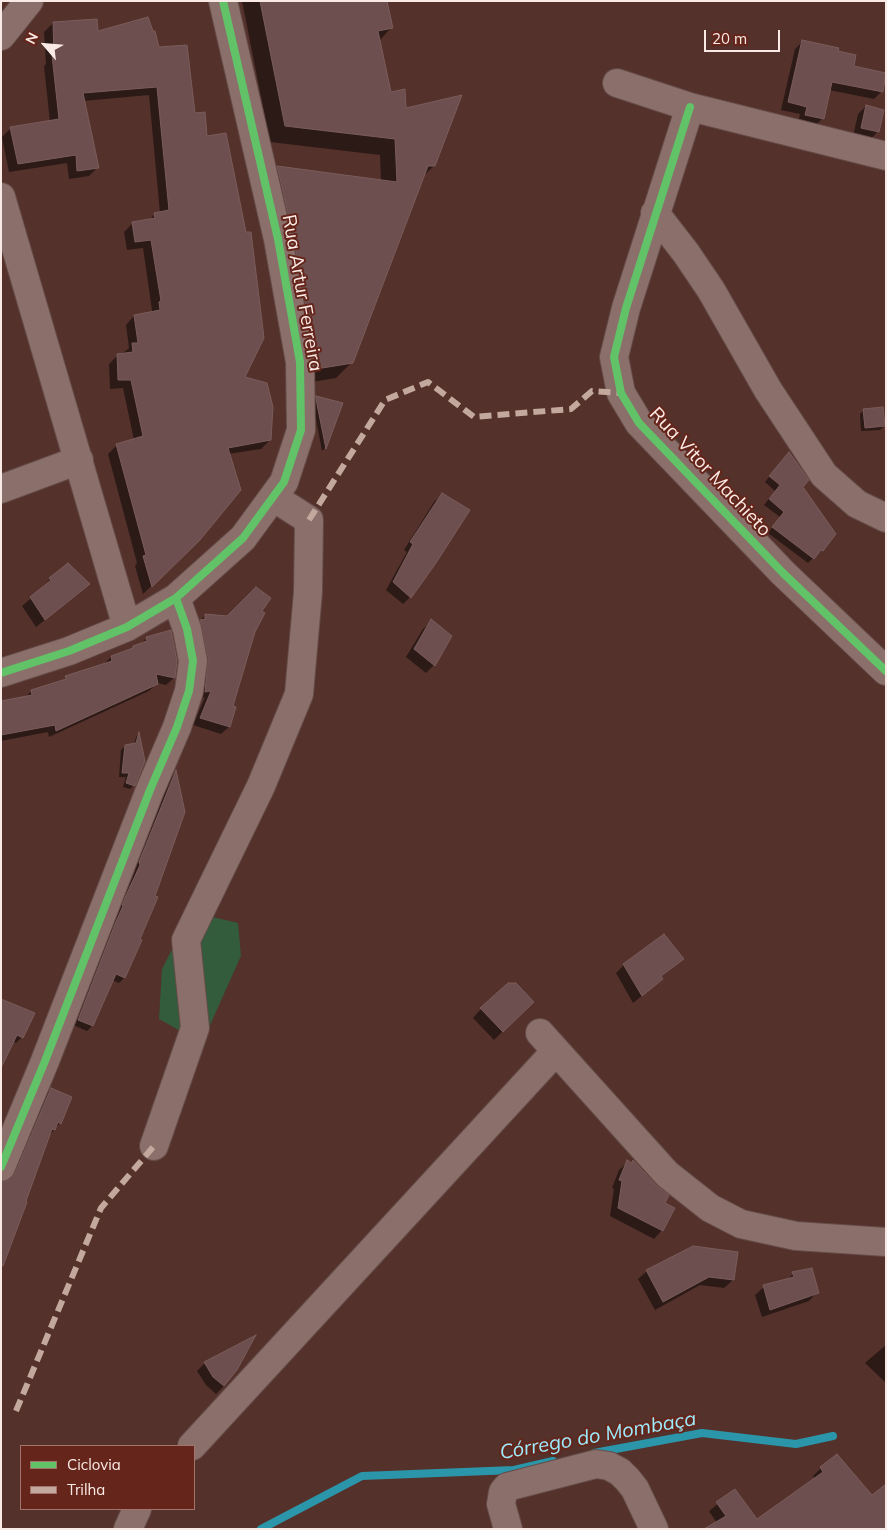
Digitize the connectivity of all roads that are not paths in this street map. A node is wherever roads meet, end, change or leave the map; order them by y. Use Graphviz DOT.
graph roads {
  1 [pos="29,1"];
  2 [pos="223,1"];
  3 [pos="1,36"];
  4 [pos="617,83"];
  5 [pos="690,107"];
  6 [pos="886,156"];
  7 [pos="1,197"];
  8 [pos="655,213"];
  9 [pos="10,260"];
  10 [pos="79,460"];
  11 [pos="1,489"];
  12 [pos="273,497"];
  13 [pos="886,518"];
  14 [pos="176,598"];
  15 [pos="127,627"];
  16 [pos="886,670"];
  17 [pos="1,673"];
  18 [pos="154,1146"];
  19 [pos="1,1167"];
  20 [pos="886,1242"];
  21 [pos="193,1445"];
  22 [pos="137,1510"];
  23 [pos="128,1529"];
  24 [pos="508,1529"];
  25 [pos="654,1529"];
  1 -- 3 [label="street"];
  2 -- 12 [label="street, Rua Artur Ferreira"];
  4 -- 5 [label="street"];
  5 -- 6 [label="street"];
  5 -- 8 [label="street, Rua Vitor Machieto"];
  7 -- 9 [label="street"];
  8 -- 13 [label="street"];
  8 -- 16 [label="street, Rua Vitor Machieto"];
  9 -- 10 [label="street"];
  10 -- 11 [label="street"];
  10 -- 15 [label="street"];
  12 -- 14 [label="street, Rua Artur Ferreira"];
  12 -- 18 [label="street"];
  14 -- 15 [label="street, Rua Artur Ferreira"];
  14 -- 19 [label="street"];
  15 -- 17 [label="street, Rua Artur Ferreira"];
  20 -- 21 [label="street"];
  22 -- 23 [label="street"];
  24 -- 25 [label="street"];
}
